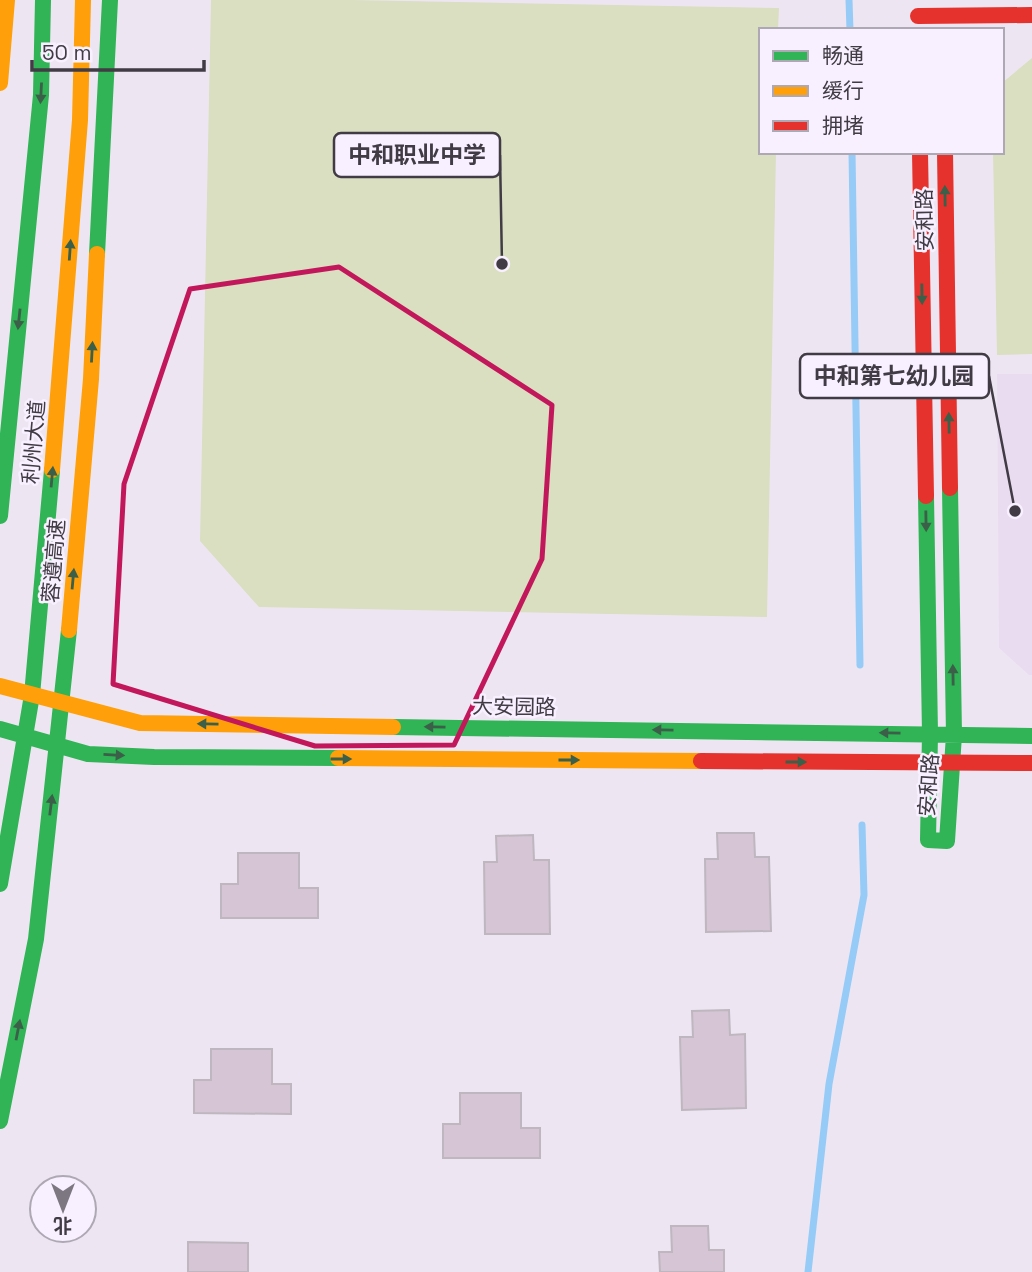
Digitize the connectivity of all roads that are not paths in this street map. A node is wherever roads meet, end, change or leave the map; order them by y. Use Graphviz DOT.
graph roads {
  1 [pos="7,0"];
  2 [pos="43,0"];
  3 [pos="83,0"];
  4 [pos="110,0"];
  5 [pos="918,15"];
  6 [pos="942,15"];
  7 [pos="1032,15"];
  8 [pos="0,83"];
  9 [pos="920,154"];
  10 [pos="945,154"];
  11 [pos="0,516"];
  12 [pos="0,686"];
  13 [pos="32,695"];
  14 [pos="0,729"];
  15 [pos="930,734"];
  16 [pos="954,735"];
  17 [pos="25,736"];
  18 [pos="1032,736"];
  19 [pos="952,762"];
  20 [pos="930,763"];
  21 [pos="1032,763"];
  22 [pos="0,884"];
  23 [pos="0,1121"];
  1 -- 8 [label="main road"];
  2 -- 11 [label="main road, 利州大道, one-way"];
  13 -- 3 [label="main road, 利州大道, one-way"];
  23 -- 4 [label="main road, 蓉遵高速, one-way"];
  5 -- 6 [label="main road"];
  6 -- 7 [label="main road"];
  9 -- 15 [label="main road, 安和路, one-way"];
  16 -- 10 [label="main road, 安和路, one-way"];
  12 -- 13 [label="main road, 大安园路"];
  15 -- 13 [label="main road, 大安园路, one-way"];
  13 -- 17 [label="main road, 利州大道"];
  14 -- 17 [label="main road"];
  15 -- 16 [label="main road, 大安园路"];
  15 -- 20 [label="main road, 安和路"];
  16 -- 18 [label="main road, 大安园路"];
  16 -- 19 [label="main road, 安和路"];
  17 -- 20 [label="main road, one-way"];
  17 -- 22 [label="main road, 利州大道"];
  19 -- 20 [label="main road"];
  19 -- 20 [label="main road, 安和路"];
  19 -- 21 [label="main road"];
}
